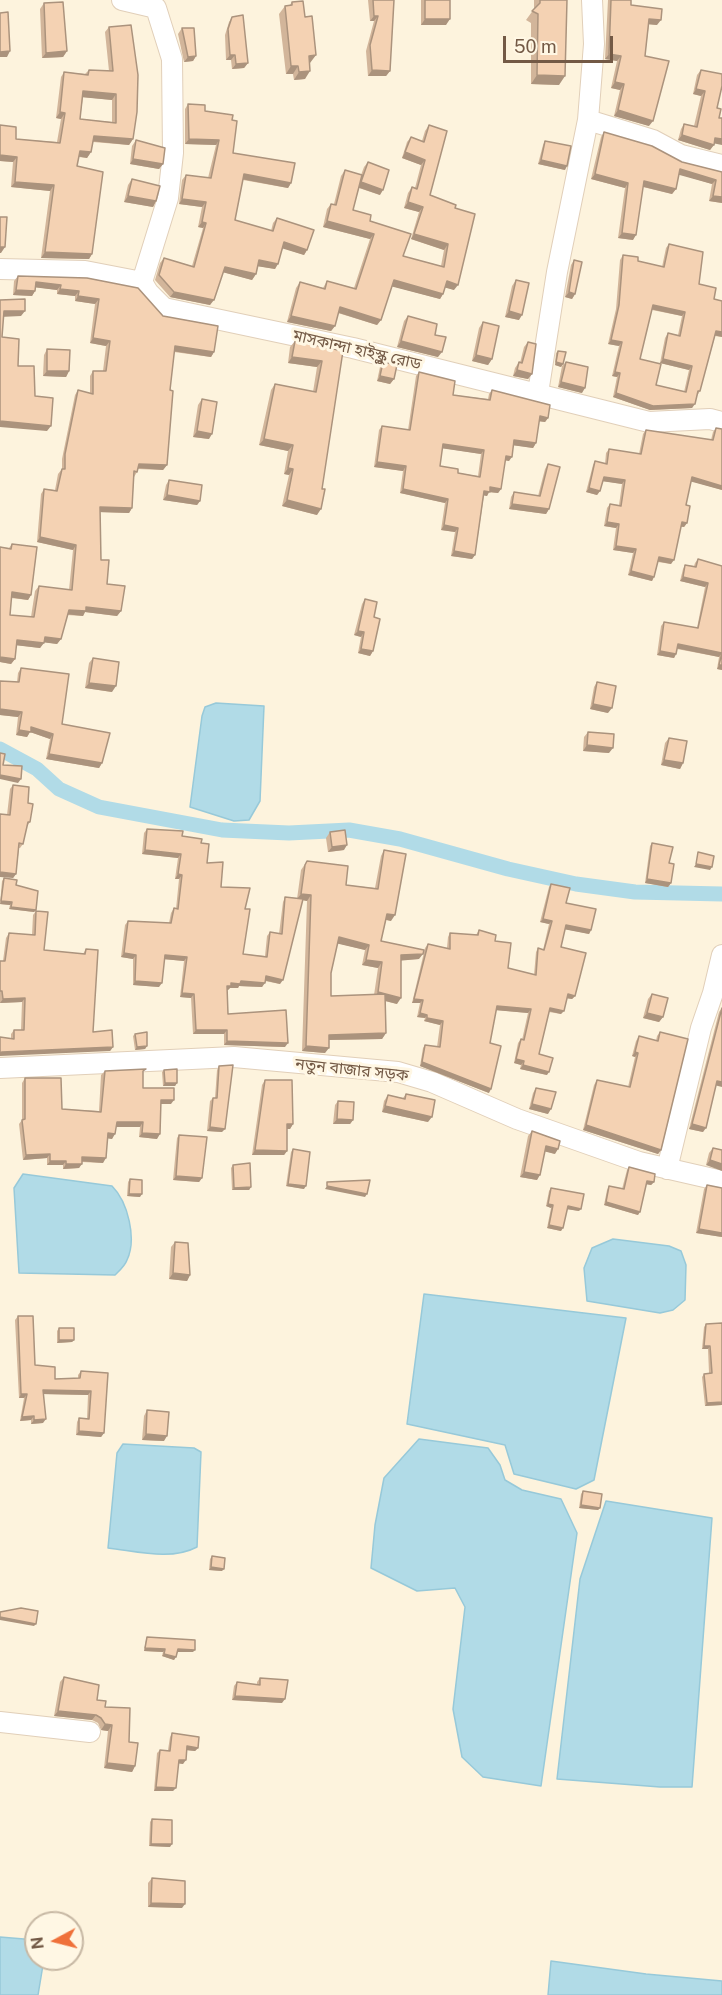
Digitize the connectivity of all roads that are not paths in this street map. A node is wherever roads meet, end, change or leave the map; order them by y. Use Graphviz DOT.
graph roads {
  1 [pos="122,0"];
  2 [pos="592,0"];
  3 [pos="588,120"];
  4 [pos="722,165"];
  5 [pos="0,269"];
  6 [pos="142,282"];
  7 [pos="538,393"];
  8 [pos="722,422"];
  9 [pos="722,955"];
  10 [pos="0,1068"];
  11 [pos="667,1169"];
  12 [pos="722,1181"];
  13 [pos="0,1722"];
  14 [pos="90,1732"];
  1 -- 6 [label="street"];
  2 -- 3 [label="street"];
  3 -- 4 [label="street"];
  3 -- 7 [label="street"];
  5 -- 6 [label="street"];
  6 -- 7 [label="street, মাসকান্দা হাইস্কুল রোড"];
  7 -- 8 [label="street, মাসকান্দা হাইস্কুল রোড"];
  9 -- 11 [label="street"];
  10 -- 11 [label="street, নতুন বাজার সড়ক"];
  11 -- 12 [label="street, নতুন বাজার সড়ক"];
  13 -- 14 [label="street"];
}
